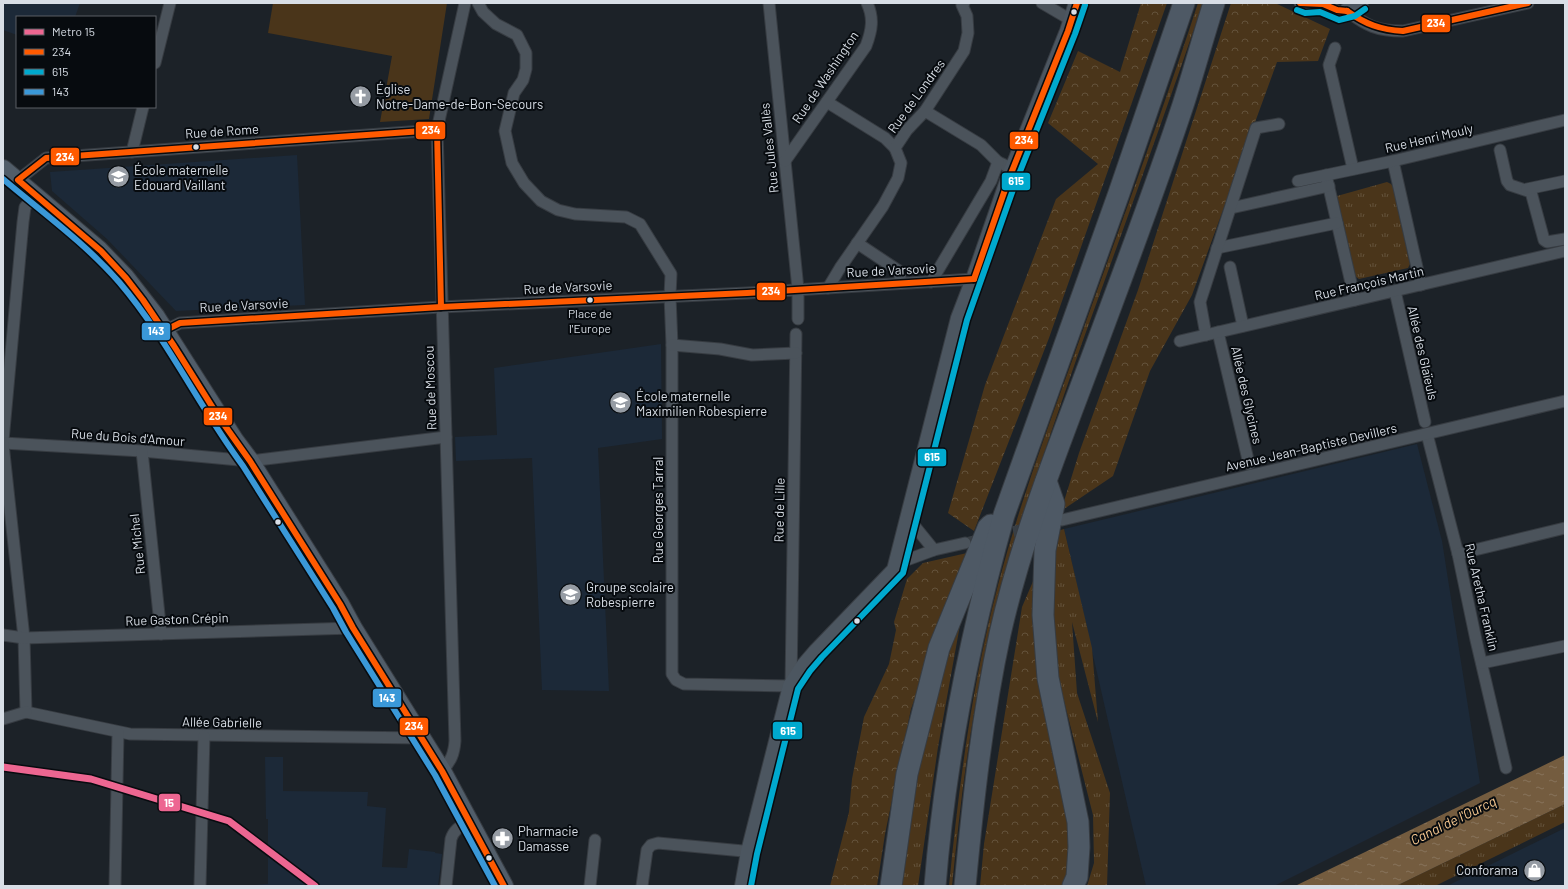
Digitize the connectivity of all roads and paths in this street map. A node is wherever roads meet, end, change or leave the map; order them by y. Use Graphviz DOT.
graph roads {
  1 [pos="170,3"];
  2 [pos="465,3"];
  3 [pos="478,3"];
  4 [pos="769,3"];
  5 [pos="867,3"];
  6 [pos="1042,3"];
  7 [pos="1077,3"];
  8 [pos="1184,3"];
  9 [pos="1214,3"];
  10 [pos="1300,3"];
  11 [pos="1528,3"];
  12 [pos="962,4"];
  13 [pos="1321,4"];
  14 [pos="1354,7"];
  15 [pos="1071,20"];
  16 [pos="1335,48"];
  17 [pos="156,58"];
  18 [pos="827,102"];
  19 [pos="143,108"];
  20 [pos="925,111"];
  21 [pos="1565,120"];
  22 [pos="1279,124"];
  23 [pos="436,130"];
  24 [pos="895,148"];
  25 [pos="1500,150"];
  26 [pos="132,152"];
  27 [pos="785,161"];
  28 [pos="1393,161"];
  29 [pos="998,162"];
  30 [pos="3,169"];
  31 [pos="1013,169"];
  32 [pos="1354,169"];
  33 [pos="1326,175"];
  34 [pos="18,180"];
  35 [pos="1298,181"];
  36 [pos="1565,181"];
  37 [pos="1329,186"];
  38 [pos="1527,189"];
  39 [pos="35,196"];
  40 [pos="1231,208"];
  41 [pos="1337,223"];
  42 [pos="1565,239"];
  43 [pos="857,243"];
  44 [pos="1218,248"];
  45 [pos="1565,251"];
  46 [pos="1230,267"];
  47 [pos="974,279"];
  48 [pos="931,282"];
  49 [pos="900,283"];
  50 [pos="1421,285"];
  51 [pos="828,288"];
  52 [pos="798,290"];
  53 [pos="1395,291"];
  54 [pos="670,296"];
  55 [pos="1355,300"];
  56 [pos="441,307"];
  57 [pos="798,319"];
  58 [pos="1243,326"];
  59 [pos="164,330"];
  60 [pos="1218,332"];
  61 [pos="796,334"];
  62 [pos="1206,335"];
  63 [pos="1180,341"];
  64 [pos="672,345"];
  65 [pos="796,353"];
  66 [pos="1565,401"];
  67 [pos="1424,422"];
  68 [pos="1428,434"];
  69 [pos="446,437"];
  70 [pos="3,443"];
  71 [pos="142,451"];
  72 [pos="250,461"];
  73 [pos="1249,464"];
  74 [pos="1046,481"];
  75 [pos="1004,514"];
  76 [pos="908,518"];
  77 [pos="1062,520"];
  78 [pos="1565,528"];
  79 [pos="965,543"];
  80 [pos="934,550"];
  81 [pos="1458,554"];
  82 [pos="895,570"];
  83 [pos="353,628"];
  84 [pos="161,634"];
  85 [pos="3,635"];
  86 [pos="24,638"];
  87 [pos="1565,646"];
  88 [pos="1482,663"];
  89 [pos="791,686"];
  90 [pos="26,712"];
  91 [pos="3,719"];
  92 [pos="118,732"];
  93 [pos="204,736"];
  94 [pos="420,738"];
  95 [pos="1506,768"];
  96 [pos="442,771"];
  97 [pos="470,821"];
  98 [pos="595,840"];
  99 [pos="749,852"];
  100 [pos="895,860"];
  101 [pos="115,886"];
  102 [pos="200,886"];
  103 [pos="446,886"];
  104 [pos="504,886"];
  105 [pos="590,886"];
  106 [pos="642,886"];
  107 [pos="743,886"];
  108 [pos="884,886"];
  109 [pos="891,886"];
  110 [pos="935,886"];
  111 [pos="965,886"];
  112 [pos="1073,886"];
  1 -- 17 [label="street"];
  2 -- 23 [label="street, Rue de Moscou"];
  3 -- 54 [label="street, Rue Georges Tarral"];
  4 -- 27 [label="street, Rue Jules Vallès"];
  5 -- 18 [label="street, Rue de Washington"];
  6 -- 15 [label="street"];
  7 -- 15 [label="street"];
  8 -- 75 [label="highway"];
  9 -- 74 [label="highway"];
  10 -- 13 [label="street"];
  11 -- 14 [label="street"];
  12 -- 20 [label="street, Rue de Londres"];
  13 -- 14 [label="street"];
  15 -- 31 [label="street"];
  16 -- 32 [label="street"];
  18 -- 24 [label="street"];
  18 -- 27 [label="street, Rue de Washington"];
  19 -- 26 [label="street"];
  20 -- 24 [label="street, Rue de Londres"];
  20 -- 29 [label="street"];
  21 -- 28 [label="street, Rue Henri Mouly"];
  22 -- 40 [label="street"];
  23 -- 26 [label="street, Rue de Rome"];
  23 -- 56 [label="street, Rue de Moscou"];
  24 -- 43 [label="street, Rue de Londres"];
  25 -- 38 [label="street"];
  26 -- 34 [label="street, Rue de Rome"];
  27 -- 52 [label="street, Rue Jules Vallès"];
  28 -- 32 [label="street, Rue Henri Mouly"];
  28 -- 50 [label="street"];
  29 -- 31 [label="street"];
  29 -- 48 [label="street"];
  30 -- 34 [label="main road"];
  31 -- 47 [label="street"];
  32 -- 33 [label="street, Rue Henri Mouly"];
  33 -- 35 [label="street, Rue Henri Mouly"];
  33 -- 37 [label="street"];
  34 -- 39 [label="main road"];
  36 -- 38 [label="street"];
  37 -- 40 [label="street"];
  37 -- 41 [label="street"];
  38 -- 42 [label="street"];
  39 -- 59 [label="main road"];
  39 -- 70 [label="street"];
  40 -- 44 [label="street"];
  41 -- 44 [label="street"];
  41 -- 55 [label="street"];
  43 -- 49 [label="street"];
  43 -- 51 [label="street, Rue de Londres"];
  44 -- 62 [label="street"];
  45 -- 50 [label="street, Rue François Martin"];
  46 -- 58 [label="street"];
  47 -- 48 [label="street, Rue de Varsovie"];
  47 -- 76 [label="street"];
  48 -- 49 [label="street, Rue de Varsovie"];
  49 -- 51 [label="street, Rue de Varsovie"];
  50 -- 53 [label="street, Rue François Martin"];
  51 -- 52 [label="street, Rue de Varsovie"];
  52 -- 54 [label="street, Rue de Varsovie"];
  52 -- 57 [label="street"];
  53 -- 55 [label="street, Rue François Martin"];
  53 -- 67 [label="street, Allée des Glaïeuls"];
  54 -- 56 [label="street, Rue de Varsovie"];
  54 -- 64 [label="street, Rue Georges Tarral"];
  55 -- 58 [label="street, Rue François Martin"];
  56 -- 59 [label="street, Rue de Varsovie"];
  56 -- 69 [label="street, Rue de Moscou"];
  58 -- 60 [label="street, Rue François Martin"];
  59 -- 72 [label="main road"];
  60 -- 62 [label="street, Rue François Martin"];
  60 -- 73 [label="street, Allée des Glycines"];
  61 -- 65 [label="street, Rue de Lille"];
  62 -- 63 [label="street, Rue François Martin"];
  64 -- 65 [label="street"];
  64 -- 89 [label="street, Rue Georges Tarral"];
  65 -- 89 [label="street, Rue de Lille"];
  66 -- 68 [label="street, Avenue Jean-Baptiste Devillers"];
  68 -- 77 [label="street, Avenue Jean-Baptiste Devillers"];
  68 -- 81 [label="street, Rue Aretha Franklin"];
  69 -- 72 [label="street, Rue du Bois d'Amour"];
  69 -- 96 [label="street, Rue de Moscou"];
  70 -- 71 [label="street, Rue du Bois d'Amour"];
  70 -- 86 [label="street"];
  71 -- 72 [label="street, Rue du Bois d'Amour"];
  71 -- 84 [label="street, Rue Michel"];
  72 -- 83 [label="main road"];
  74 -- 111 [label="highway"];
  74 -- 112 [label="highway"];
  75 -- 100 [label="highway"];
  75 -- 110 [label="highway"];
  76 -- 80 [label="street"];
  76 -- 82 [label="street"];
  78 -- 81 [label="street"];
  79 -- 80 [label="street"];
  80 -- 82 [label="street"];
  81 -- 88 [label="street, Rue Aretha Franklin"];
  82 -- 89 [label="street"];
  83 -- 84 [label="street, Rue Gaston Crépin"];
  83 -- 94 [label="main road"];
  84 -- 86 [label="street, Rue Gaston Crépin"];
  85 -- 86 [label="street, Rue Gaston Crépin"];
  86 -- 90 [label="street"];
  87 -- 88 [label="street"];
  88 -- 95 [label="street, Rue Aretha Franklin"];
  89 -- 99 [label="street"];
  90 -- 91 [label="street"];
  90 -- 92 [label="street, Allée Gabrielle"];
  92 -- 93 [label="street, Allée Gabrielle"];
  92 -- 101 [label="street"];
  93 -- 94 [label="street, Allée Gabrielle"];
  93 -- 102 [label="street"];
  94 -- 96 [label="main road"];
  96 -- 97 [label="main road"];
  97 -- 103 [label="street"];
  97 -- 104 [label="main road"];
  98 -- 105 [label="street"];
  99 -- 106 [label="street"];
  99 -- 107 [label="street"];
  100 -- 108 [label="highway"];
  100 -- 109 [label="highway"];
}
